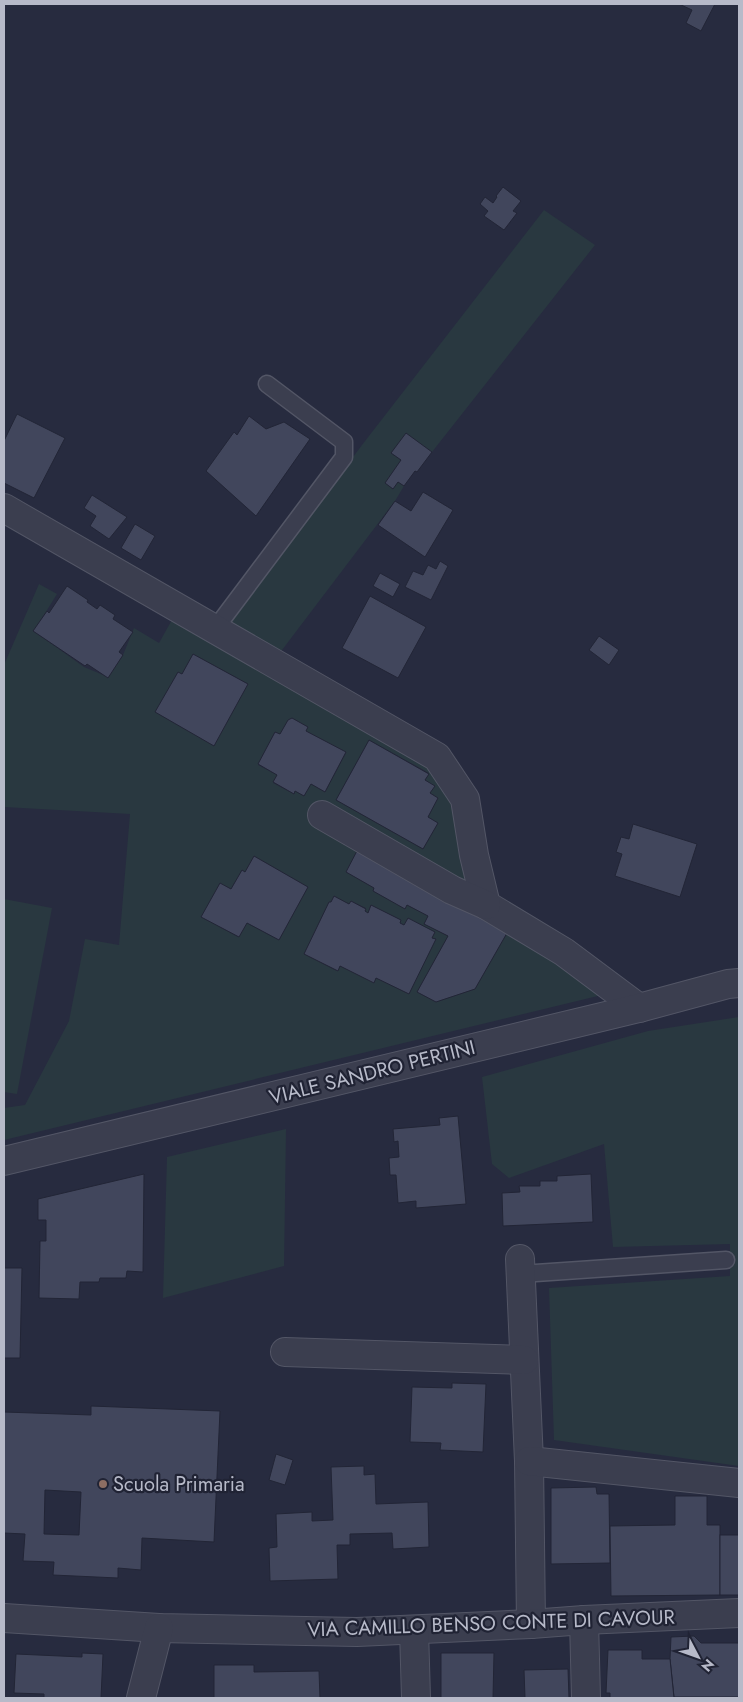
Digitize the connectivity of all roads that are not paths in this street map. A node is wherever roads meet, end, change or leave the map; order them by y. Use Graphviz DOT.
graph roads {
  1 [pos="267,384"];
  2 [pos="4,508"];
  3 [pos="215,629"];
  4 [pos="322,815"];
  5 [pos="486,905"];
  6 [pos="739,983"];
  7 [pos="639,1008"];
  8 [pos="4,1160"];
  9 [pos="726,1260"];
  10 [pos="521,1266"];
  11 [pos="285,1352"];
  12 [pos="524,1360"];
  13 [pos="529,1460"];
  14 [pos="739,1484"];
  15 [pos="739,1614"];
  16 [pos="4,1618"];
  17 [pos="584,1620"];
  18 [pos="531,1624"];
  19 [pos="159,1628"];
  20 [pos="414,1630"];
  21 [pos="141,1698"];
  22 [pos="416,1698"];
  23 [pos="586,1698"];
  1 -- 3 [label="lane"];
  2 -- 3 [label="street"];
  3 -- 5 [label="street"];
  4 -- 5 [label="street"];
  5 -- 7 [label="street"];
  6 -- 7 [label="street, VIALE SANDRO PERTINI"];
  7 -- 8 [label="street, VIALE SANDRO PERTINI"];
  9 -- 10 [label="lane"];
  10 -- 12 [label="street"];
  11 -- 12 [label="street"];
  12 -- 13 [label="street"];
  13 -- 14 [label="street"];
  13 -- 18 [label="street"];
  15 -- 17 [label="street, VIA CAMILLO BENSO CONTE DI CAVOUR"];
  16 -- 19 [label="street, VIA CAMILLO BENSO CONTE DI CAVOUR"];
  17 -- 18 [label="street, VIA CAMILLO BENSO CONTE DI CAVOUR"];
  17 -- 23 [label="street"];
  18 -- 20 [label="street, VIA CAMILLO BENSO CONTE DI CAVOUR"];
  19 -- 20 [label="street, VIA CAMILLO BENSO CONTE DI CAVOUR"];
  19 -- 21 [label="street"];
  20 -- 22 [label="street"];
}
